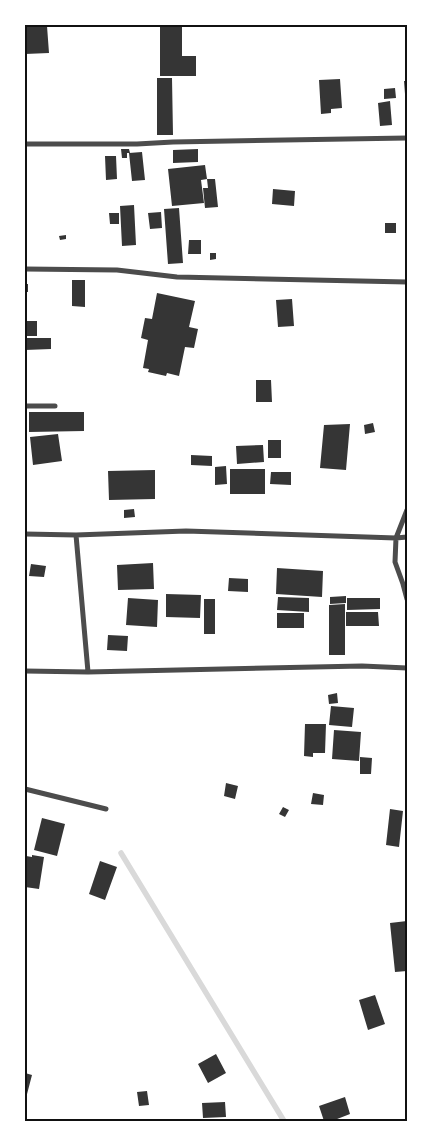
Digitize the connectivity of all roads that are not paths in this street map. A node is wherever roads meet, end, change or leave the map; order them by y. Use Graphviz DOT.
graph roads {
  1 [pos="407,138"];
  2 [pos="25,144"];
  3 [pos="25,269"];
  4 [pos="407,282"];
  5 [pos="25,406"];
  6 [pos="55,406"];
  7 [pos="407,510"];
  8 [pos="25,534"];
  9 [pos="76,535"];
  10 [pos="407,537"];
  11 [pos="396,538"];
  12 [pos="407,599"];
  13 [pos="407,668"];
  14 [pos="25,671"];
  15 [pos="88,672"];
  16 [pos="25,789"];
  17 [pos="106,809"];
  1 -- 2 [label="street"];
  3 -- 4 [label="street"];
  5 -- 6 [label="street"];
  7 -- 11 [label="street"];
  8 -- 9 [label="street"];
  9 -- 11 [label="street"];
  9 -- 15 [label="street"];
  10 -- 11 [label="street"];
  11 -- 12 [label="street"];
  13 -- 15 [label="street"];
  14 -- 15 [label="street"];
  16 -- 17 [label="street"];
}
